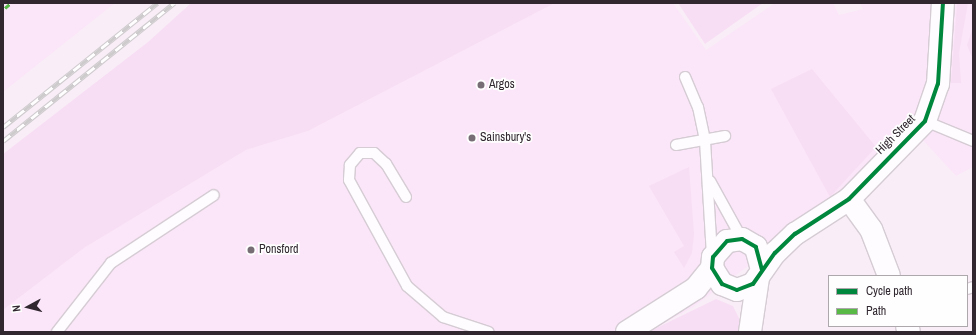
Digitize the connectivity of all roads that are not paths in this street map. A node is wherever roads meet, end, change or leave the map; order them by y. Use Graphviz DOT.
graph roads {
  1 [pos="943,3"];
  2 [pos="685,77"];
  3 [pos="925,121"];
  4 [pos="725,136"];
  5 [pos="705,141"];
  6 [pos="973,141"];
  7 [pos="676,145"];
  8 [pos="709,179"];
  9 [pos="214,195"];
  10 [pos="406,197"];
  11 [pos="849,199"];
  12 [pos="795,234"];
  13 [pos="746,241"];
  14 [pos="760,274"];
  15 [pos="719,275"];
  16 [pos="889,275"];
  17 [pos="752,322"];
  18 [pos="57,332"];
  19 [pos="489,332"];
  20 [pos="627,332"];
  1 -- 3 [label="street, High Street"];
  2 -- 5 [label="lane"];
  3 -- 6 [label="lane"];
  3 -- 11 [label="street, High Street"];
  4 -- 5 [label="lane"];
  5 -- 7 [label="lane"];
  5 -- 8 [label="lane"];
  8 -- 13 [label="lane"];
  8 -- 15 [label="lane"];
  9 -- 18 [label="lane"];
  10 -- 19 [label="lane"];
  11 -- 12 [label="street, High Street"];
  11 -- 16 [label="street"];
  12 -- 13 [label="street"];
  12 -- 14 [label="street"];
  13 -- 14 [label="street"];
  13 -- 15 [label="street"];
  14 -- 15 [label="street"];
  14 -- 17 [label="street"];
  15 -- 17 [label="street"];
  15 -- 20 [label="street"];
}
